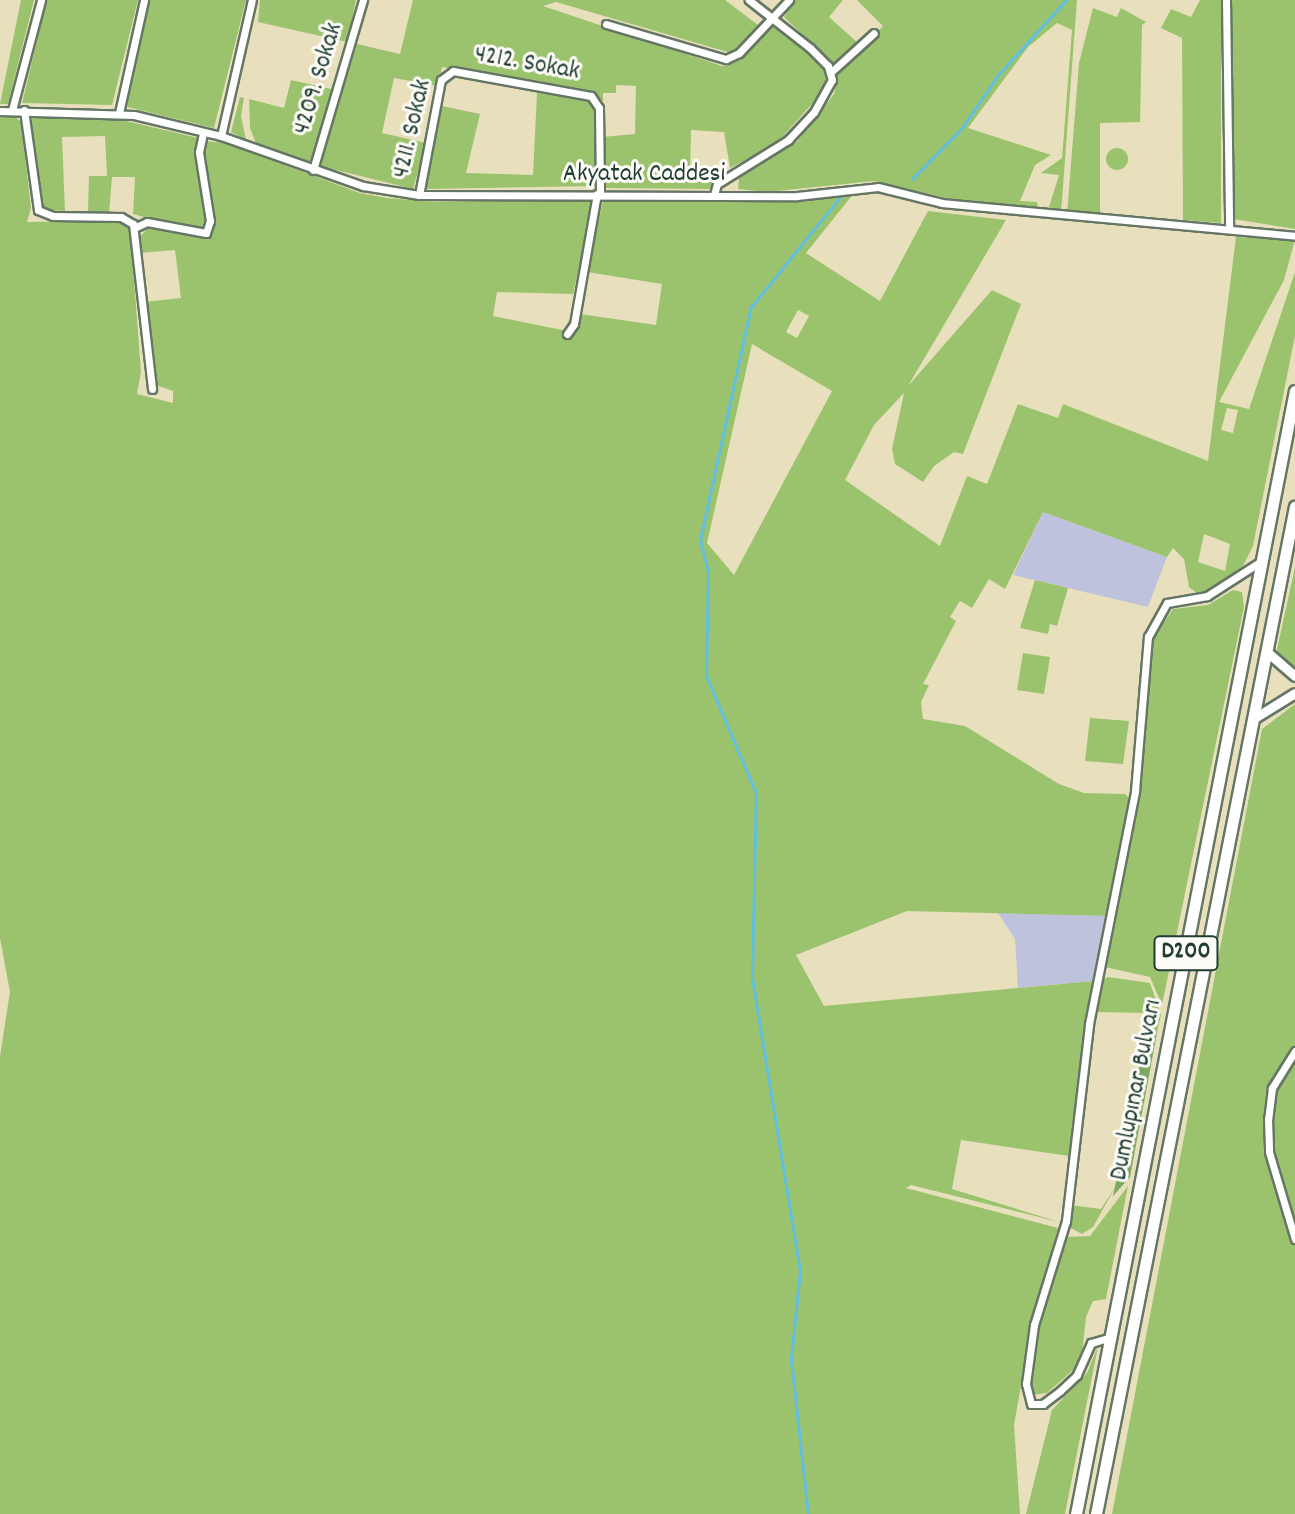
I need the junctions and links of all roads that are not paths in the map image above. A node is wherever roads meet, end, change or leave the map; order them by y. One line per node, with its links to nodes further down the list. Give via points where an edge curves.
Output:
1 (41, 0): 13 (street)
2 (144, 0): 16 (street)
3 (252, 0): 18 (street)
4 (363, 0): 19 (street, 4209. Sokak)
5 (749, 0): 8 (street)
6 (789, 0): 8 (street)
7 (1226, 0): 24 (street)
8 (773, 19): 9 (street, via 726,59); 12 (street)
9 (606, 24)
10 (874, 33): 12 (street)
11 (447, 72): 20 (street, 4212. Sokak, via 591,96 597,102); 21 (street, 4211. Sokak, via 441,80)
12 (830, 73): 22 (street, via 828,91 788,140 717,184)
13 (12, 110): 14 (street, Akyatak Caddesi); 15 (street, Akyatak Caddesi)
14 (24, 110): 16 (street, Akyatak Caddesi); 23 (street, via 38,210 53,216 127,218)
15 (0, 111)
16 (119, 113): 17 (street, Akyatak Caddesi)
17 (203, 133): 18 (street, Akyatak Caddesi); 23 (street, via 199,152 210,221 206,233 147,222)
18 (221, 136): 19 (street, Akyatak Caddesi)
19 (313, 170): 21 (street, Akyatak Caddesi, via 363,186)
20 (598, 194): 21 (street, Akyatak Caddesi); 22 (street, Akyatak Caddesi); 26 (street, via 574,324)
21 (419, 195)
22 (714, 195): 24 (street, Akyatak Caddesi, via 797,196 878,187 942,203)
23 (134, 228): 27 (street)
24 (1229, 229): 25 (street, Akyatak Caddesi)
25 (1295, 236)
26 (567, 334)
27 (152, 389)
28 (1295, 391): 30 (highway, Dumlupınar Bulvarı / D200)
29 (1295, 506): 31 (highway, Dumlupınar Bulvarı / D200)
30 (1263, 560): 37 (highway, Dumlupınar Bulvarı / D200); 37 (street, via 1207,596 1167,603 1148,637 1135,791 1089,1024 1066,1221 1034,1325 1026,1384 1031,1404 1043,1404 1060,1391 1077,1375 1091,1343)
31 (1266, 651): 32 (main road); 34 (highway, Dumlupınar Bulvarı / D200)
32 (1295, 676)
33 (1295, 693): 34 (main road)
34 (1253, 719): 39 (highway, Dumlupınar Bulvarı / D200)
35 (1295, 1051): 36 (street, via 1272,1088 1268,1119 1269,1152)
36 (1295, 1239)
37 (1111, 1337): 38 (highway, Dumlupınar Bulvarı / D200)
38 (1076, 1514)
39 (1096, 1514)

